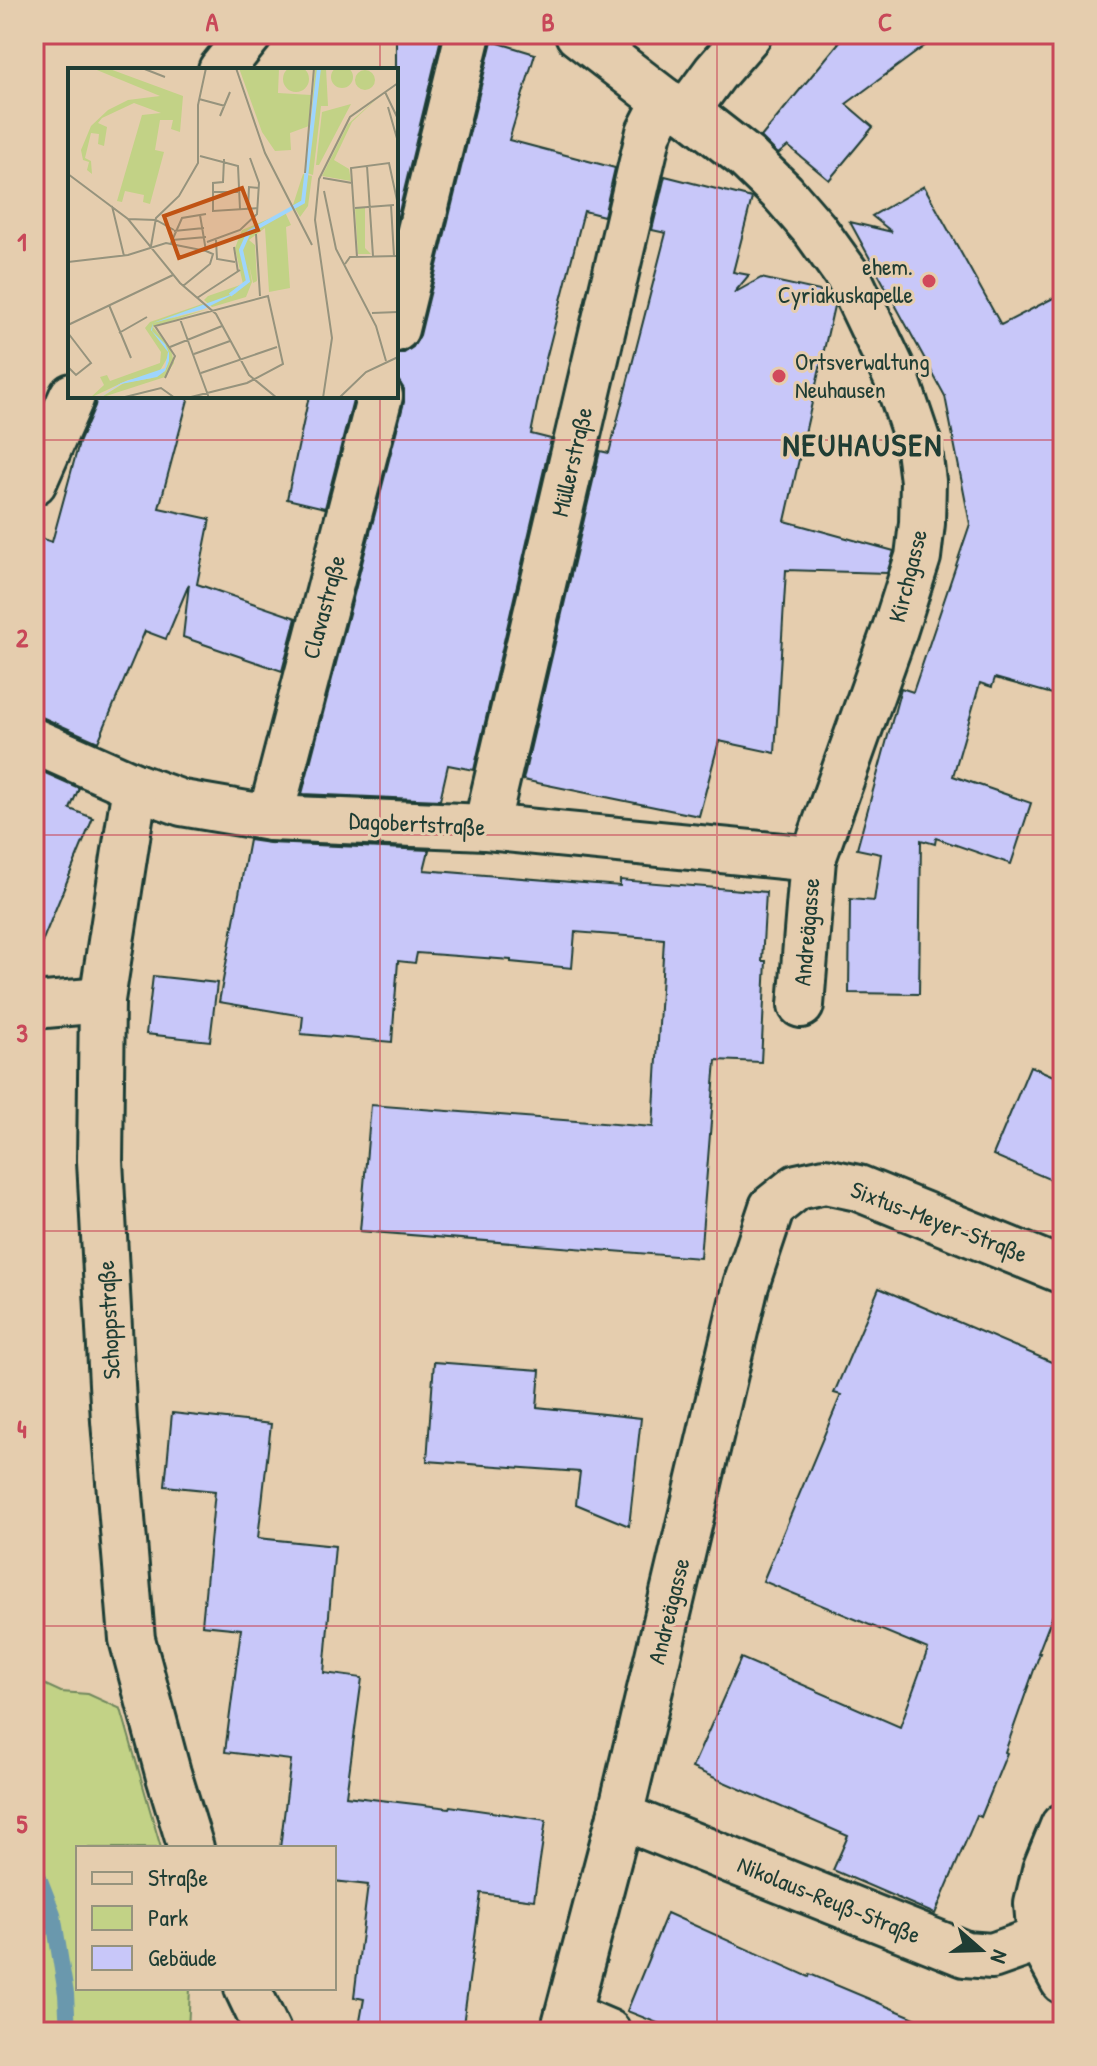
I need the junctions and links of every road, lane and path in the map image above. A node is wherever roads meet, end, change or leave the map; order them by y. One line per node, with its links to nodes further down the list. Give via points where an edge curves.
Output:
1 (250, 34): 5 (street)
2 (468, 34): 7 (street)
3 (578, 34): 6 (street, Kirchgasse)
4 (749, 34): 6 (street, Müllerstraße)
5 (223, 68)
6 (676, 106): 14 (street, Müllerstraße, via 649,132); 15 (street, Kirchgasse, via 759,169 823,241 848,276 896,377 918,442 923,481 918,557)
7 (398, 321)
8 (71, 398): 10 (street)
9 (379, 398): 13 (street, Clavastraße)
10 (34, 482)
11 (34, 741): 12 (street, Dagobertstraße)
12 (135, 786): 13 (street, Dagobertstraße, via 182,803); 16 (street, Schoppstraße)
13 (270, 818): 14 (street, Dagobertstraße)
14 (486, 827): 15 (street, Dagobertstraße)
15 (813, 859): 17 (street, Andreägasse)
16 (102, 1000): 18 (street); 23 (street, Schoppstraße, via 100,1161 132,1639)
17 (801, 1005)
18 (34, 1006)
19 (772, 1207): 20 (street, Sixtus-Meyer-Straße, via 797,1187 825,1181 858,1188); 21 (street, Andreägasse, via 746,1285)
20 (1063, 1271)
21 (620, 1816): 24 (street, Nikolaus-Reuß-Straße, via 965,1954 992,1956); 27 (street, Andreägasse)
22 (1063, 1826): 24 (street, via 1037,1904)
23 (190, 1846)
24 (1040, 1939): 25 (street)
25 (1063, 1981)
26 (248, 1990): 28 (street)
27 (566, 2024): 29 (street, Andreägasse)
28 (268, 2032)
29 (608, 2032)

